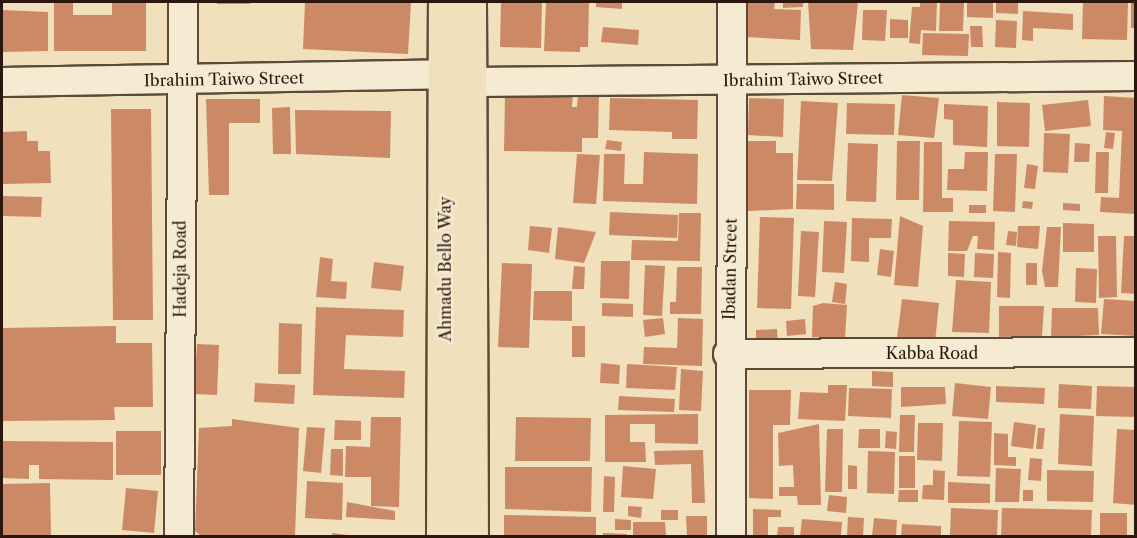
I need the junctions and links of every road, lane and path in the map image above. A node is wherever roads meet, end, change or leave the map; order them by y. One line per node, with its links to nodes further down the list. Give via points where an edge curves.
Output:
1 (183, 2): 7 (street, Hadeja Road)
2 (445, 2): 6 (main road, Ahmadu Bello Way)
3 (470, 2): 6 (main road, Ahmadu Bello Way)
4 (732, 2): 8 (street, Ibadan Street)
5 (1136, 76): 8 (street, Ibrahim Taiwo Street)
6 (458, 78): 7 (street, Ibrahim Taiwo Street); 8 (street, Ibrahim Taiwo Street); 13 (main road, Ahmadu Bello Way); 14 (main road, Ahmadu Bello Way)
7 (181, 80): 9 (street, Ibrahim Taiwo Street); 12 (street, Hadeja Road)
8 (732, 80): 11 (street, Ibadan Street)
9 (2, 82)
10 (1136, 352): 11 (street, Kabba Road)
11 (729, 354): 15 (street, Ibadan Street)
12 (179, 537)
13 (443, 537)
14 (471, 537)
15 (731, 537)

